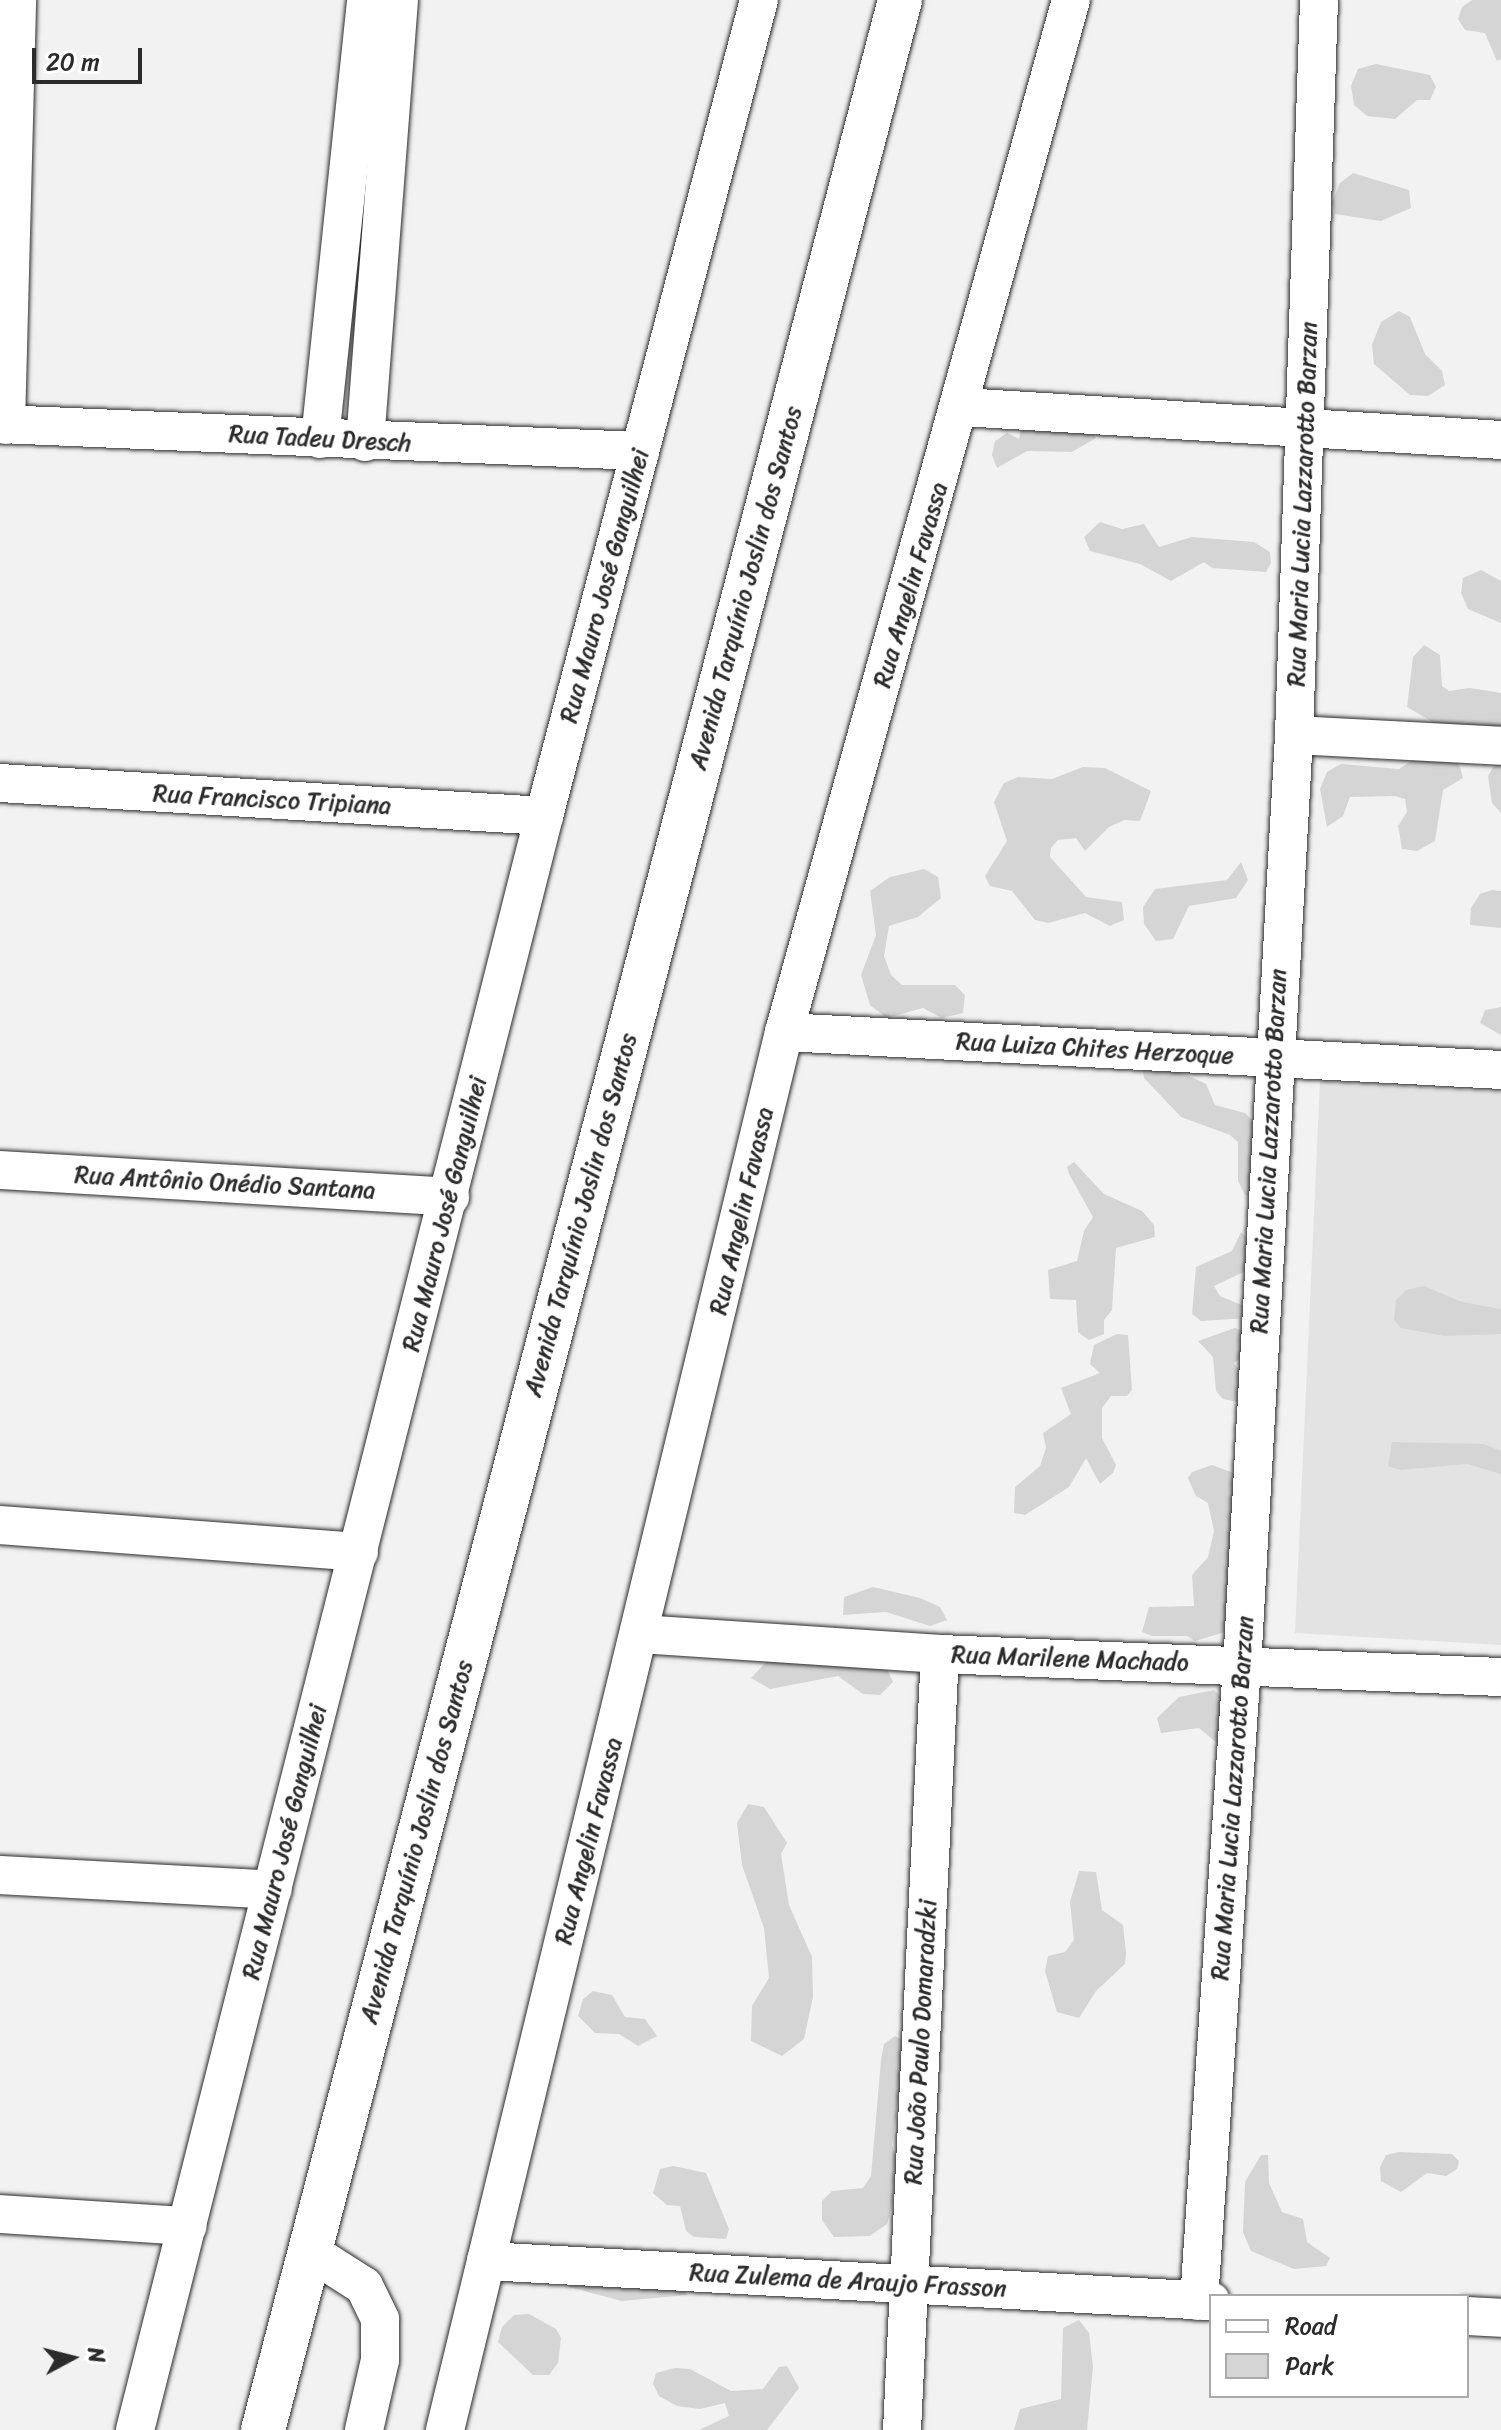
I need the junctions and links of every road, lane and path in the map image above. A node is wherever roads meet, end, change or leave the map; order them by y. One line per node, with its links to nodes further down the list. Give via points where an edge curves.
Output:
1 (17, 0): 9 (street)
2 (366, 0): 11 (street)
3 (399, 0): 13 (street)
4 (759, 0): 14 (street, Rua Mauro José Ganguilhei)
5 (900, 0): 34 (street, Avenida Tarquínio Joslin dos Santos)
6 (1071, 0): 8 (street, Rua Angelin Favassa)
7 (1319, 0): 10 (street, Rua Maria Lucia Lazzarotto Barzan)
8 (962, 407): 10 (street); 19 (street, Rua Angelin Favassa)
9 (3, 424): 11 (street, Rua Tadeu Dresch)
10 (1307, 428): 12 (street); 15 (street, Rua Maria Lucia Lazzarotto Barzan)
11 (320, 439): 13 (street, Rua Tadeu Dresch)
12 (1501, 440)
13 (365, 442): 14 (street, Rua Tadeu Dresch)
14 (640, 451): 18 (street, Rua Mauro José Ganguilhei)
15 (1294, 735): 16 (street); 20 (street, Rua Maria Lucia Lazzarotto Barzan)
16 (1501, 746)
17 (0, 783): 18 (street, Rua Francisco Tripiana)
18 (544, 816): 23 (street, Rua Mauro José Ganguilhei)
19 (784, 1032): 20 (street, Rua Luiza Chites Herzoque); 26 (street, Rua Angelin Favassa)
20 (1274, 1058): 21 (street, Rua Luiza Chites Herzoque); 28 (street, Rua Maria Lucia Lazzarotto Barzan)
21 (1501, 1070)
22 (0, 1170): 23 (street, Rua Antônio Onédio Santana)
23 (450, 1197): 25 (street, Rua Mauro José Ganguilhei)
24 (0, 1525): 25 (street)
25 (359, 1552): 31 (street, Rua Mauro José Ganguilhei)
26 (640, 1634): 27 (street, Rua Marilene Machado); 35 (street, Rua Angelin Favassa)
27 (940, 1654): 28 (street, Rua Marilene Machado); 36 (street, Rua João Paulo Domaradzki)
28 (1242, 1666): 29 (street, Rua Marilene Machado); 37 (street, Rua Maria Lucia Lazzarotto Barzan)
29 (1501, 1677)
30 (0, 1875): 31 (street)
31 (273, 1890): 33 (street, Rua Mauro José Ganguilhei)
32 (0, 2214): 33 (street)
33 (188, 2226): 40 (street, Rua Mauro José Ganguilhei)
34 (309, 2251): 41 (street, Avenida Tarquínio Joslin dos Santos); 42 (street, via 364,2286 380,2319 380,2360)
35 (486, 2261): 36 (street, Rua Zulema de Araujo Frasson); 43 (street, Rua Angelin Favassa)
36 (908, 2285): 37 (street, Rua Zulema de Araujo Frasson); 44 (street, Rua João Paulo Domaradzki)
37 (1205, 2301)
38 (1469, 2316): 39 (street)
39 (1501, 2318)
40 (135, 2430)
41 (263, 2430)
42 (364, 2430)
43 (445, 2430)
44 (902, 2430)

